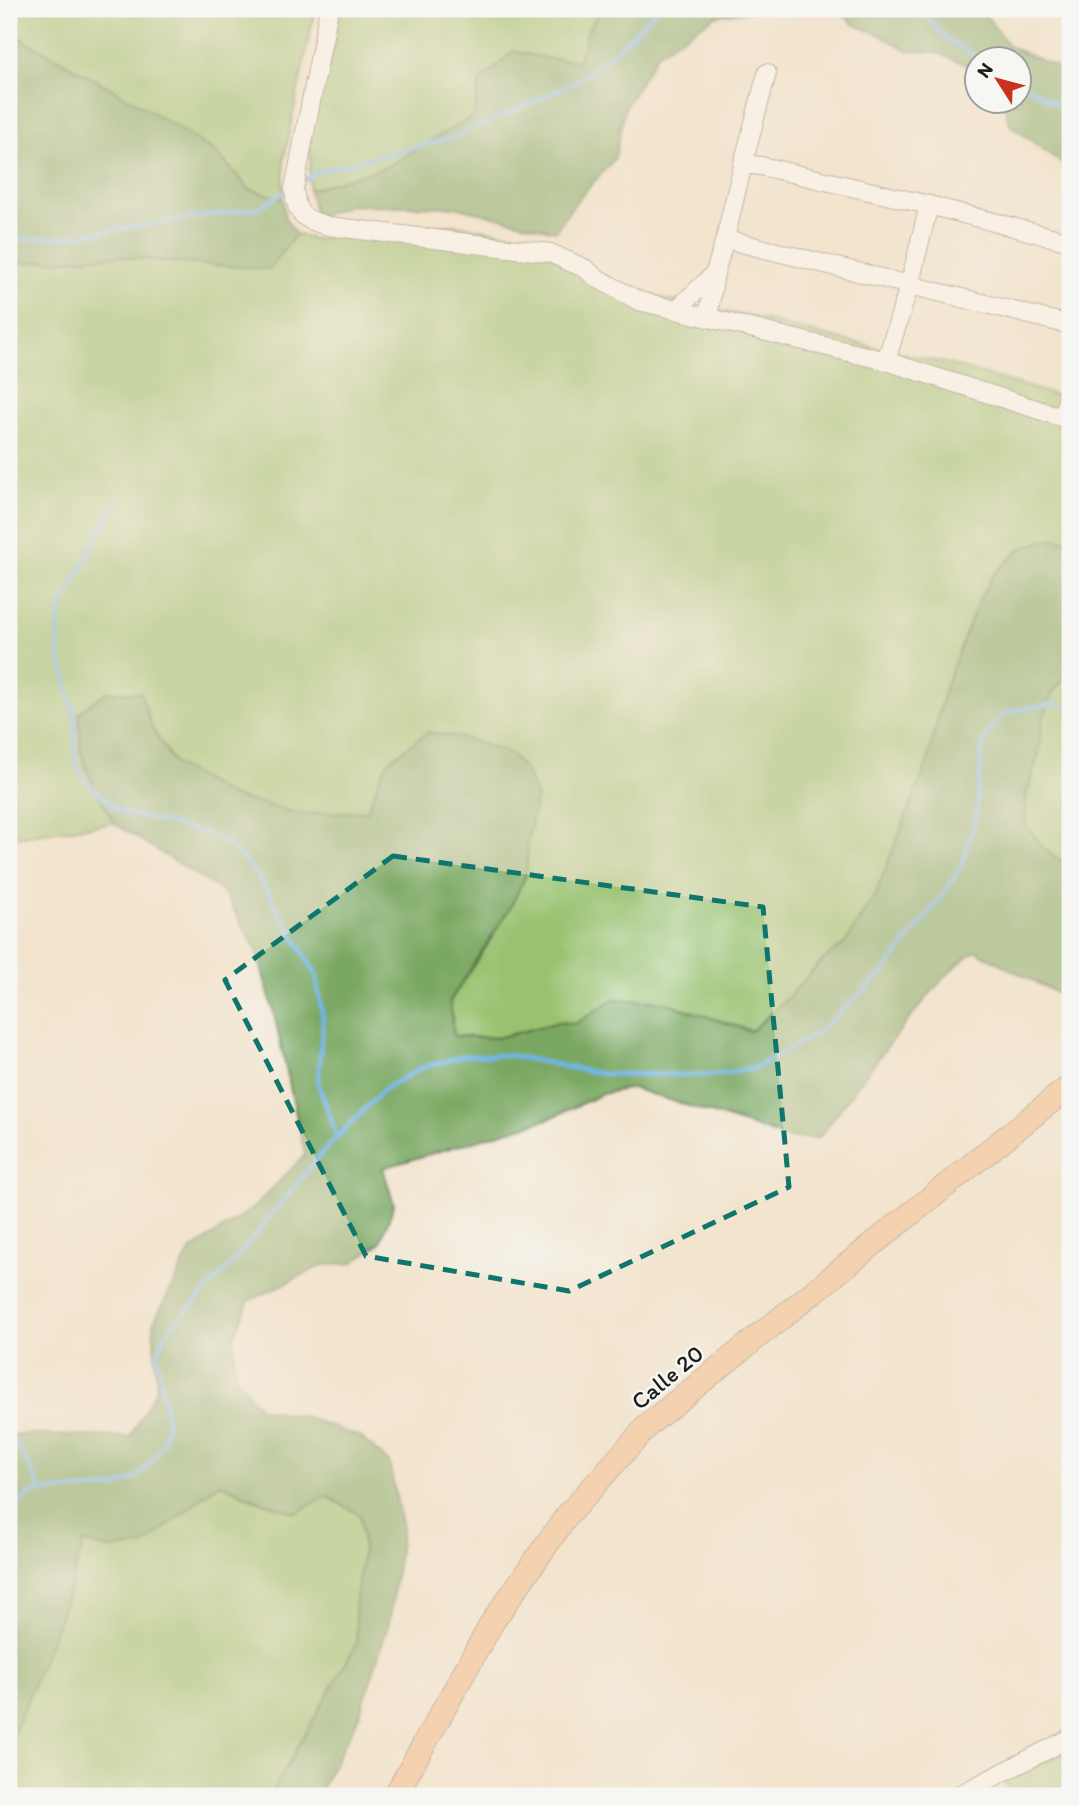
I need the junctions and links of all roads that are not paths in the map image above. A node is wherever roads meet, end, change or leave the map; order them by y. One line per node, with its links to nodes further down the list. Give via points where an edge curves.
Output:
1 (329, 9): 9 (street, via 294,189 295,205 302,216 328,226 550,253 639,301)
2 (767, 73): 3 (street)
3 (743, 164): 4 (street); 5 (street)
4 (929, 205): 6 (street); 8 (street)
5 (725, 239): 7 (street); 8 (street)
6 (1070, 243)
7 (715, 273): 9 (street); 10 (street)
8 (909, 286): 11 (street); 12 (street)
9 (676, 310): 10 (street)
10 (708, 318): 12 (street)
11 (1070, 325)
12 (886, 361): 14 (street)
13 (1070, 392): 14 (street)
14 (1066, 419)
15 (1070, 1086): 17 (main road, Calle 20, via 649,1424 566,1517 493,1621)
16 (1070, 1738): 18 (street)
17 (395, 1796)
18 (957, 1796)

